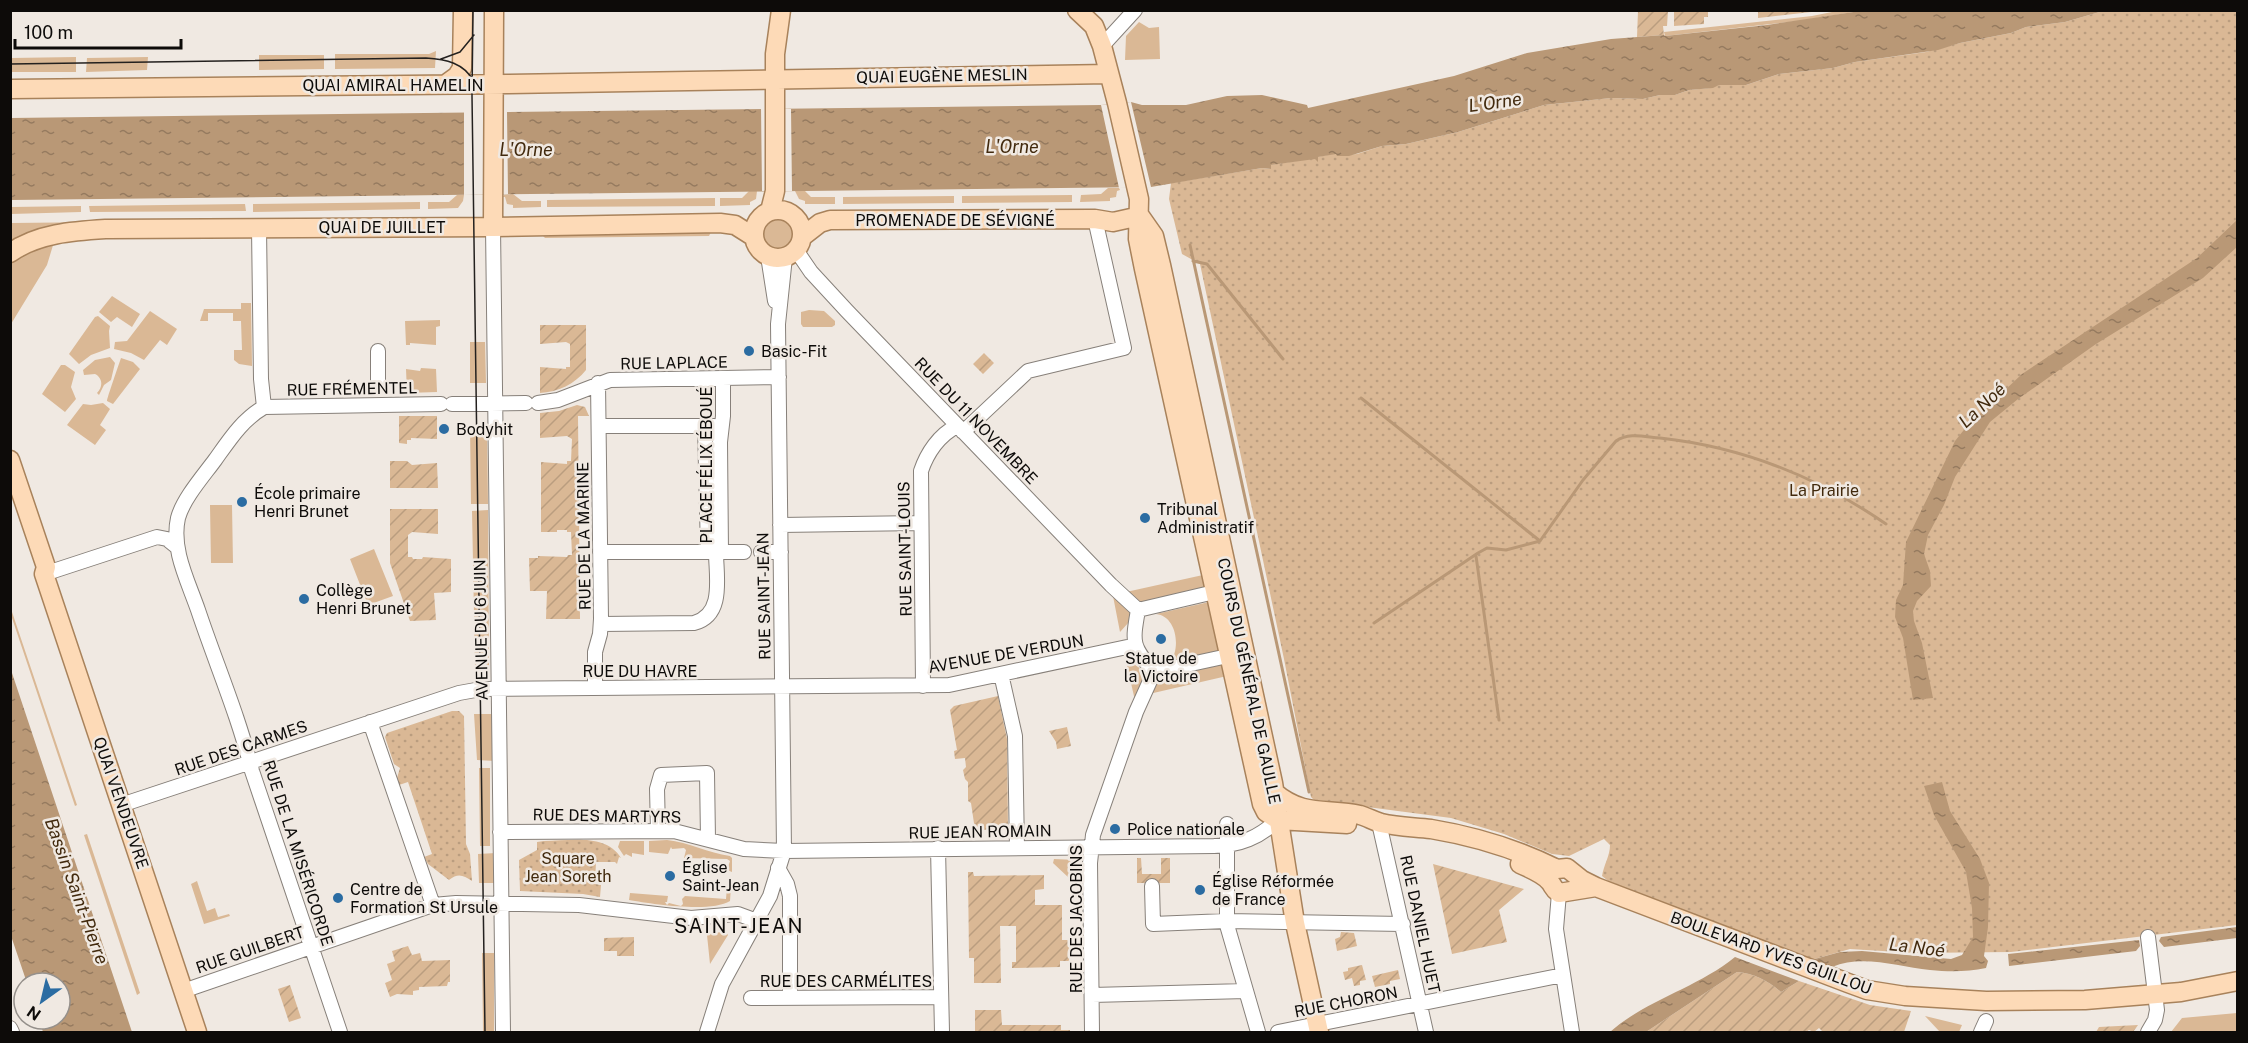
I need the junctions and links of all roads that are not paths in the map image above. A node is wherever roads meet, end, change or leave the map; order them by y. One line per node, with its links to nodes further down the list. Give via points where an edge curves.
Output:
1 (464, 10): 10 (main road, via 462,68)
2 (494, 10): 11 (main road)
3 (781, 10): 9 (main road)
4 (1067, 10): 7 (main road)
5 (1077, 10): 7 (main road, via 1094,26)
6 (1135, 10): 7 (street)
7 (1102, 46): 8 (main road)
8 (1109, 74): 9 (main road, QUAI EUGÈNE MESLIN); 14 (main road)
9 (775, 79): 11 (main road, QUAI AMIRAL HAMELIN); 13 (main road, via 775,191 784,200)
10 (446, 84): 11 (main road, QUAI AMIRAL HAMELIN); 12 (main road, QUAI AMIRAL HAMELIN)
11 (492, 84): 16 (main road)
12 (10, 89)
13 (779, 212): 18 (main road, via 763,215 756,223); 20 (main road, via 800,224)
14 (1140, 213): 15 (main road, PROMENADE DE SÉVIGNÉ); 19 (main road, COURS DU GÉNÉRAL DE GAULLE); 44 (main road, COURS DU GÉNÉRAL DE GAULLE, via 1154,236 1160,260)
15 (1104, 221): 19 (main road); 20 (main road, PROMENADE DE SÉVIGNÉ, via 830,220 820,223); 32 (street, RUE SAINT-LOUIS, via 1124,348 1028,371)
16 (493, 227): 17 (main road, QUAI DE JUILLET); 18 (main road, QUAI DE JUILLET, via 720,223 735,225); 27 (street, AVENUE DU 6 JUIN)
17 (259, 228): 21 (main road, QUAI DE JUILLET, via 71,232 42,238); 28 (street)
18 (754, 237): 20 (main road, via 760,250)
19 (1138, 239): 44 (main road, COURS DU GÉNÉRAL DE GAULLE)
20 (788, 250): 23 (street, RUE SAINT-JEAN, via 778,324); 32 (street, RUE DU 11 NOVEMBRE)
21 (10, 253)
22 (378, 351): 26 (street)
23 (779, 377): 24 (street, RUE LAPLACE); 36 (street, RUE SAINT-JEAN)
24 (723, 379): 25 (street, RUE LAPLACE); 31 (street, PLACE FÉLIX ÉBOUÉ)
25 (598, 383): 27 (street, RUE LAPLACE, via 558,400); 29 (street, RUE DE LA MARINE)
26 (380, 394): 27 (street, RUE FRÉMENTEL, via 446,404); 28 (street, RUE FRÉMENTEL)
27 (495, 403): 54 (street, AVENUE DU 6 JUIN)
28 (264, 407): 37 (street, via 236,430 185,502 178,521)
29 (599, 426): 30 (street); 38 (street, RUE DE LA MARINE)
30 (705, 426): 31 (street); 39 (street, PLACE FÉLIX ÉBOUÉ)
31 (722, 426): 39 (street, PLACE FÉLIX ÉBOUÉ)
32 (960, 429): 35 (street, RUE SAINT-LOUIS, via 946,432 925,460 920,477); 45 (street, RUE DU 11 NOVEMBRE)
33 (10, 460): 43 (main road, QUAI VENDEUVRE, via 46,567)
34 (10, 491): 43 (main road, QUAI VENDEUVRE, via 37,569)
35 (921, 523): 36 (street); 52 (street, RUE SAINT-LOUIS)
36 (780, 525): 42 (street, RUE SAINT-JEAN)
37 (177, 547): 43 (street, via 157,537); 57 (street, RUE DE LA MISÉRICORDE)
38 (600, 552): 39 (street); 46 (street, RUE DE LA MARINE)
39 (715, 552): 40 (street); 46 (street, via 716,601 705,619 694,623)
40 (744, 552)
41 (761, 552): 42 (street)
42 (781, 552): 51 (street, RUE SAINT-JEAN)
43 (44, 574): 59 (main road, QUAI VENDEUVRE)
44 (1222, 591): 45 (street); 48 (main road, COURS DU GÉNÉRAL DE GAULLE)
45 (1138, 610): 47 (street)
46 (601, 624): 53 (street, RUE DE LA MARINE, via 595,652)
47 (1132, 644): 49 (street); 50 (street, AVENUE DE VERDUN)
48 (1236, 654): 49 (street); 58 (main road, COURS DU GÉNÉRAL DE GAULLE); 60 (main road, COURS DU GÉNÉRAL DE GAULLE, via 1262,804)
49 (1154, 672): 67 (street, RUE DES JACOBINS, via 1136,712)
50 (1001, 674): 52 (street, AVENUE DE VERDUN); 69 (street, via 1015,736)
51 (782, 686): 52 (street, AVENUE DE VERDUN); 53 (street, RUE DU HAVRE); 70 (street, RUE SAINT-JEAN)
52 (923, 686)
53 (596, 687): 54 (street, RUE DU HAVRE)
54 (498, 688): 55 (street, RUE DU HAVRE); 64 (street, AVENUE DU 6 JUIN)
55 (466, 692): 56 (street, RUE DES CARMES)
56 (370, 722): 57 (street, RUE DES CARMES); 75 (street)
57 (250, 762): 59 (street, RUE DES CARMES); 81 (street, RUE DE LA MISÉRICORDE)
58 (1274, 792): 60 (main road, COURS DU GÉNÉRAL DE GAULLE); 61 (main road, via 1301,809 1362,815)
59 (121, 805): 84 (main road, QUAI VENDEUVRE)
60 (1278, 820): 61 (main road); 66 (street, RUE JEAN ROMAIN, via 1257,837); 78 (main road)
61 (1379, 823): 72 (main road, via 1479,840); 79 (street, RUE DANIEL HUET)
62 (1227, 824): 66 (street)
63 (658, 830): 64 (street, RUE DES MARTYRS); 65 (street, RUE DES MARTYRS); 65 (street, via 657,789 661,775 707,773)
64 (500, 832): 74 (street, AVENUE DU 6 JUIN)
65 (708, 839): 70 (street, RUE DES MARTYRS, via 744,849)
66 (1229, 846): 67 (street, RUE JEAN ROMAIN); 77 (street)
67 (1092, 847): 69 (street, RUE JEAN ROMAIN); 87 (street, RUE DES JACOBINS)
68 (938, 848): 69 (street, RUE JEAN ROMAIN); 70 (street, RUE JEAN ROMAIN, via 845,856); 88 (street)
69 (1017, 848)
70 (784, 851): 71 (street, RUE SAINT-JEAN)
71 (778, 868): 76 (street, RUE SAINT-JEAN); 90 (street, via 790,896)
72 (1562, 882): 82 (street, via 1556,929); 86 (main road, BOULEVARD YVES GUILLOU, via 1596,887 1717,937 1867,990 1905,996 2030,1002)
73 (1152, 886): 77 (street, via 1153,924)
74 (501, 904): 75 (street, RUE GUILBERT); 76 (street, RUE GUILBERT, via 579,905 692,918 738,914); 95 (street, AVENUE DU 6 JUIN)
75 (433, 905): 81 (street, RUE GUILBERT)
76 (757, 921): 96 (street, RUE SAINT-JEAN, via 722,984)
77 (1226, 921): 78 (street); 85 (street)
78 (1295, 923): 79 (street); 92 (main road)
79 (1403, 924): 91 (street, RUE DANIEL HUET)
80 (2148, 937): 86 (street)
81 (311, 947): 84 (street, RUE GUILBERT); 94 (street, RUE DE LA MISÉRICORDE)
82 (1563, 975): 91 (street, RUE CHORON); 102 (street)
83 (2238, 981): 86 (main road, BOULEVARD YVES GUILLOU)
84 (183, 990): 93 (main road, QUAI VENDEUVRE)
85 (1246, 991): 87 (street); 99 (street)
86 (2156, 994): 103 (street, via 2157,1015)
87 (1092, 995): 98 (street, RUE DES JACOBINS)
88 (941, 997): 90 (street, RUE DES CARMÉLITES); 97 (street)
89 (751, 998): 90 (street, RUE DES CARMÉLITES)
90 (790, 998)
91 (1420, 1004): 92 (street, RUE CHORON); 101 (street, RUE DANIEL HUET)
92 (1318, 1029): 100 (street, RUE CHORON)
93 (197, 1032)
94 (340, 1032)
95 (502, 1032)
96 (707, 1032)
97 (942, 1032)
98 (1092, 1032)
99 (1258, 1032)
100 (1278, 1032)
101 (1426, 1032)
102 (1572, 1032)
103 (2148, 1032)

